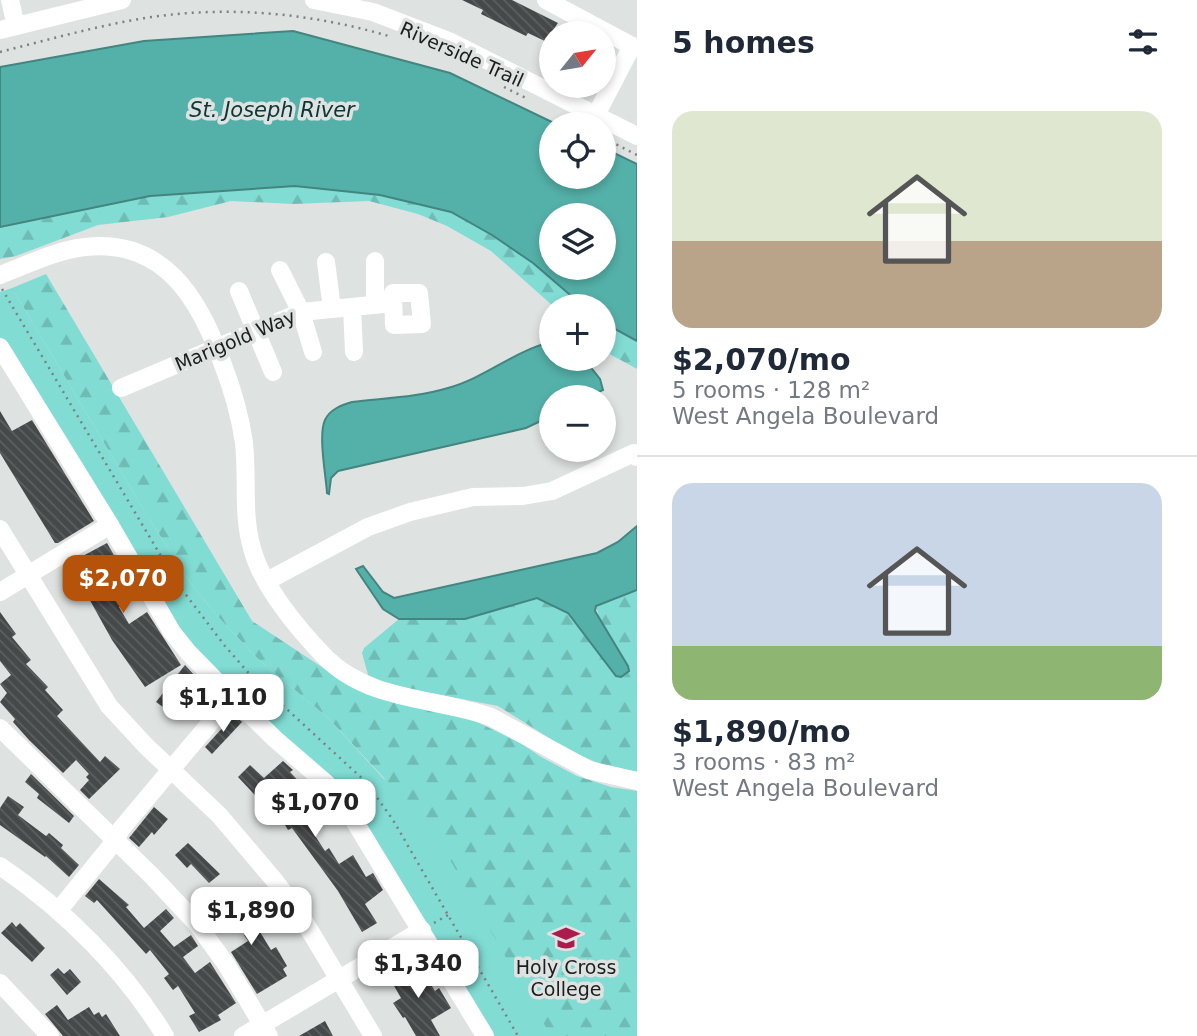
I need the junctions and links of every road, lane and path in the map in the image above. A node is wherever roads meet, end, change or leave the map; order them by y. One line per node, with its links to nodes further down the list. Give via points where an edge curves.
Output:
1 (10, 0): 5 (street)
2 (122, 0): 5 (street)
3 (314, 0): 11 (street, via 373,12 451,42)
4 (545, 0): 7 (street)
5 (8, 28)
6 (398, 38): 8 (path, Riverside Trail, via 303,16 212,12 109,24)
7 (634, 47): 12 (street)
8 (0, 52)
9 (498, 84): 10 (path, Riverside Trail)
10 (531, 101)
11 (590, 112)
12 (598, 112)
13 (616, 125): 14 (street)
14 (637, 136)
15 (616, 144): 16 (path)
16 (637, 155)
17 (374, 261): 23 (street, Marigold Way, via 384,304)
18 (326, 262): 24 (street)
19 (280, 270): 25 (street)
20 (0, 275): 28 (street, via 62,252 121,248 158,263 178,280 194,299)
21 (1, 287): 55 (path, via 177,583 253,678 366,782 393,820)
22 (239, 291): 26 (street)
23 (352, 307): 24 (street, Marigold Way); 30 (street)
24 (332, 309): 25 (street, Marigold Way)
25 (301, 312): 26 (street, Marigold Way); 29 (street)
26 (255, 331): 28 (street, Marigold Way); 31 (street)
27 (0, 347): 34 (street)
28 (217, 347): 32 (street, Marigold Way); 37 (street, via 240,419 247,527)
29 (313, 352)
30 (355, 352)
31 (273, 372)
32 (121, 388)
33 (636, 449): 37 (street, via 552,491 473,497 368,527)
34 (110, 525): 36 (street); 39 (street, via 172,632)
35 (0, 529): 36 (street)
36 (28, 574): 38 (street); 41 (street, via 109,706)
37 (267, 581): 42 (street, via 324,656 360,683 483,714 589,770)
38 (0, 593)
39 (232, 697): 41 (street); 46 (street, via 344,804)
40 (0, 728): 43 (street)
41 (171, 769): 43 (street); 47 (street, via 219,815 275,881)
42 (637, 781)
43 (115, 841): 45 (street); 49 (street, via 197,923)
44 (0, 866): 45 (street)
45 (58, 911): 51 (street, via 118,973)
46 (422, 930): 47 (street); 54 (street)
47 (339, 979): 49 (street); 53 (street)
48 (0, 983): 50 (street)
49 (266, 1030): 52 (street)
50 (50, 1036)
51 (165, 1036)
52 (243, 1036)
53 (373, 1036)
54 (485, 1036)
55 (518, 1036)

